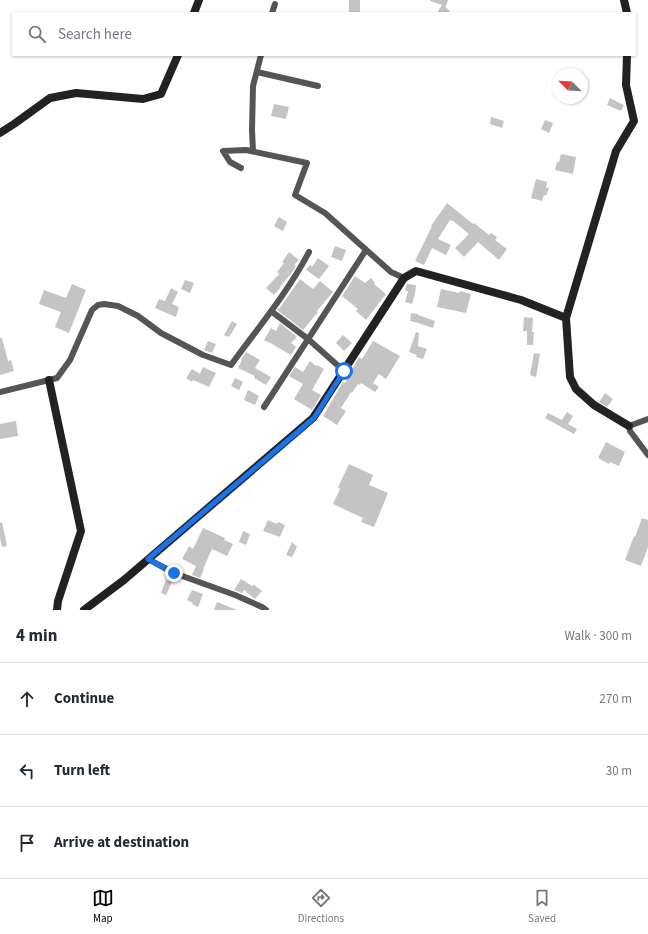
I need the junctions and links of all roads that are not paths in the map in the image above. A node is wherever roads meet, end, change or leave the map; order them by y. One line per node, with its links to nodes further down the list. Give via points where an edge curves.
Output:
1 (199, 0): 4 (street)
2 (624, 0): 6 (street)
3 (275, 4): 5 (street)
4 (194, 12)
5 (272, 12)
6 (627, 12)
7 (178, 56): 12 (street, via 162,94 143,99 76,93 50,98)
8 (261, 56): 10 (street)
9 (627, 56): 19 (street, via 626,85 634,121 616,151)
10 (256, 72): 11 (street); 13 (street, via 253,86)
11 (318, 86)
12 (0, 133)
13 (253, 152): 14 (street, via 223,151 230,162); 15 (street, via 307,163 294,195 326,214)
14 (241, 168)
15 (366, 250): 17 (street, via 391,272); 20 (street)
16 (309, 252): 18 (street)
17 (404, 278): 19 (street, via 416,272 521,300); 21 (street)
18 (271, 311): 20 (street); 22 (street, via 231,365 196,352 118,306 98,305 92,310 70,360 57,378)
19 (566, 318): 26 (street, via 570,377 576,390 594,406)
20 (308, 339): 21 (street); 24 (street)
21 (344, 371): 28 (street, via 314,418)
22 (49, 380): 23 (street); 29 (street, via 81,531)
23 (0, 392)
24 (264, 407)
25 (648, 418): 26 (street)
26 (629, 426): 27 (street)
27 (648, 455)
28 (148, 559): 30 (street); 31 (street, via 174,573 235,595)
29 (57, 610)
30 (84, 610)
31 (266, 610)

